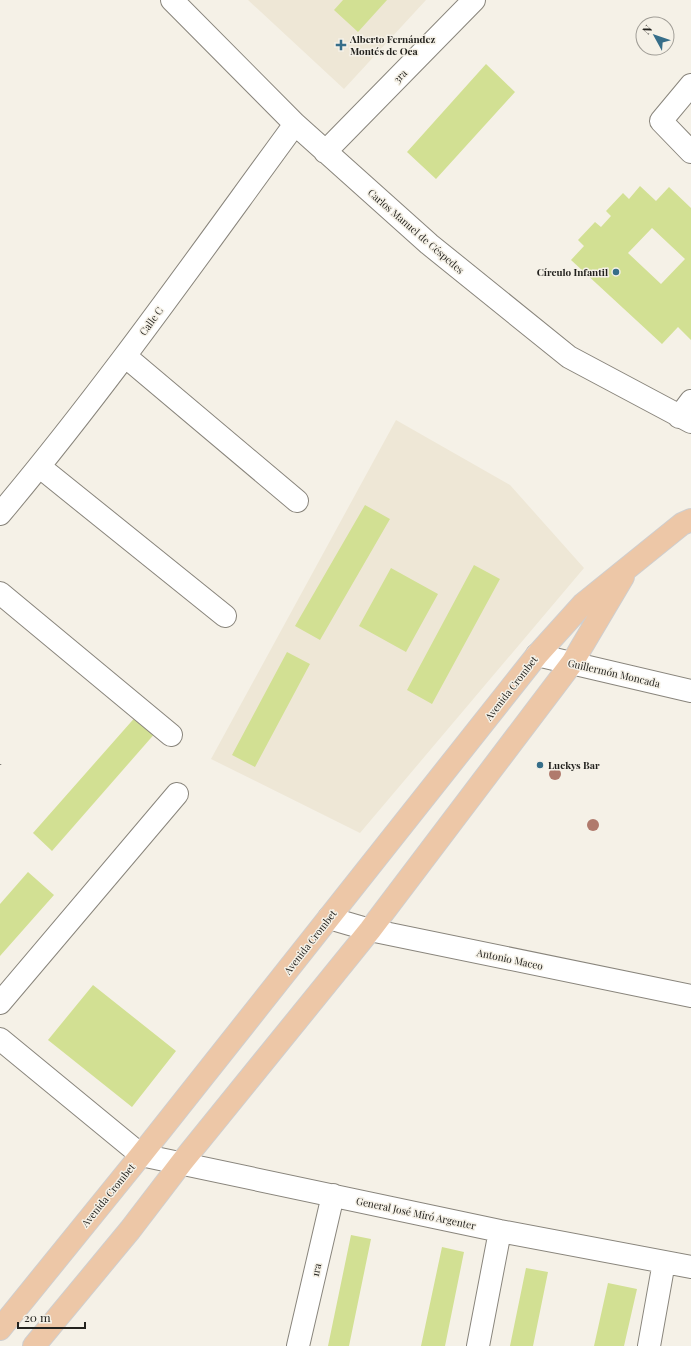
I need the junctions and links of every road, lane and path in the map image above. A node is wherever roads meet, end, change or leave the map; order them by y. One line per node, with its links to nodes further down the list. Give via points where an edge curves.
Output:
1 (172, 0): 4 (street, Carlos Manuel de Céspedes)
2 (474, 0): 5 (street, 3ra)
3 (691, 85): 6 (street, via 661,121)
4 (295, 124): 5 (street, Carlos Manuel de Céspedes); 7 (street, Calle C)
5 (325, 152): 8 (street, Carlos Manuel de Céspedes, via 429,244 569,357)
6 (691, 152)
7 (125, 356): 9 (street, Calle C); 10 (street)
8 (687, 413)
9 (40, 466): 11 (street, Calle C); 15 (street)
10 (297, 501)
11 (0, 514)
12 (691, 520): 13 (main road, Avenida Crombet, via 682,524)
13 (631, 564): 16 (main road, Avenida Crombet, via 583,604); 17 (main road, Avenida Crombet)
14 (0, 593): 19 (street)
15 (225, 616)
16 (537, 655): 17 (street, Guillermón Moncada); 21 (main road, Avenida Crombet)
17 (572, 663): 18 (street, Guillermón Moncada); 22 (main road, Avenida Crombet)
18 (691, 691)
19 (171, 735)
20 (177, 794): 24 (street)
21 (329, 918): 22 (street, Antonio Maceo); 26 (main road, Avenida Crombet)
22 (370, 930): 23 (street, Antonio Maceo); 27 (main road, Avenida Crombet)
23 (691, 996)
24 (0, 1003)
25 (0, 1039): 26 (street)
26 (142, 1155): 27 (street, General José Miró Argenter); 32 (main road, Avenida Crombet)
27 (182, 1162): 28 (street, General José Miró Argenter); 33 (main road, Avenida Crombet, via 130,1230)
28 (333, 1195): 29 (street, General José Miró Argenter); 34 (street, 1ra)
29 (500, 1231): 30 (street, General José Miró Argenter); 35 (street)
30 (664, 1262): 31 (street, General José Miró Argenter); 36 (street)
31 (691, 1267)
32 (0, 1329)
33 (34, 1346)
34 (298, 1346)
35 (478, 1346)
36 (649, 1346)

